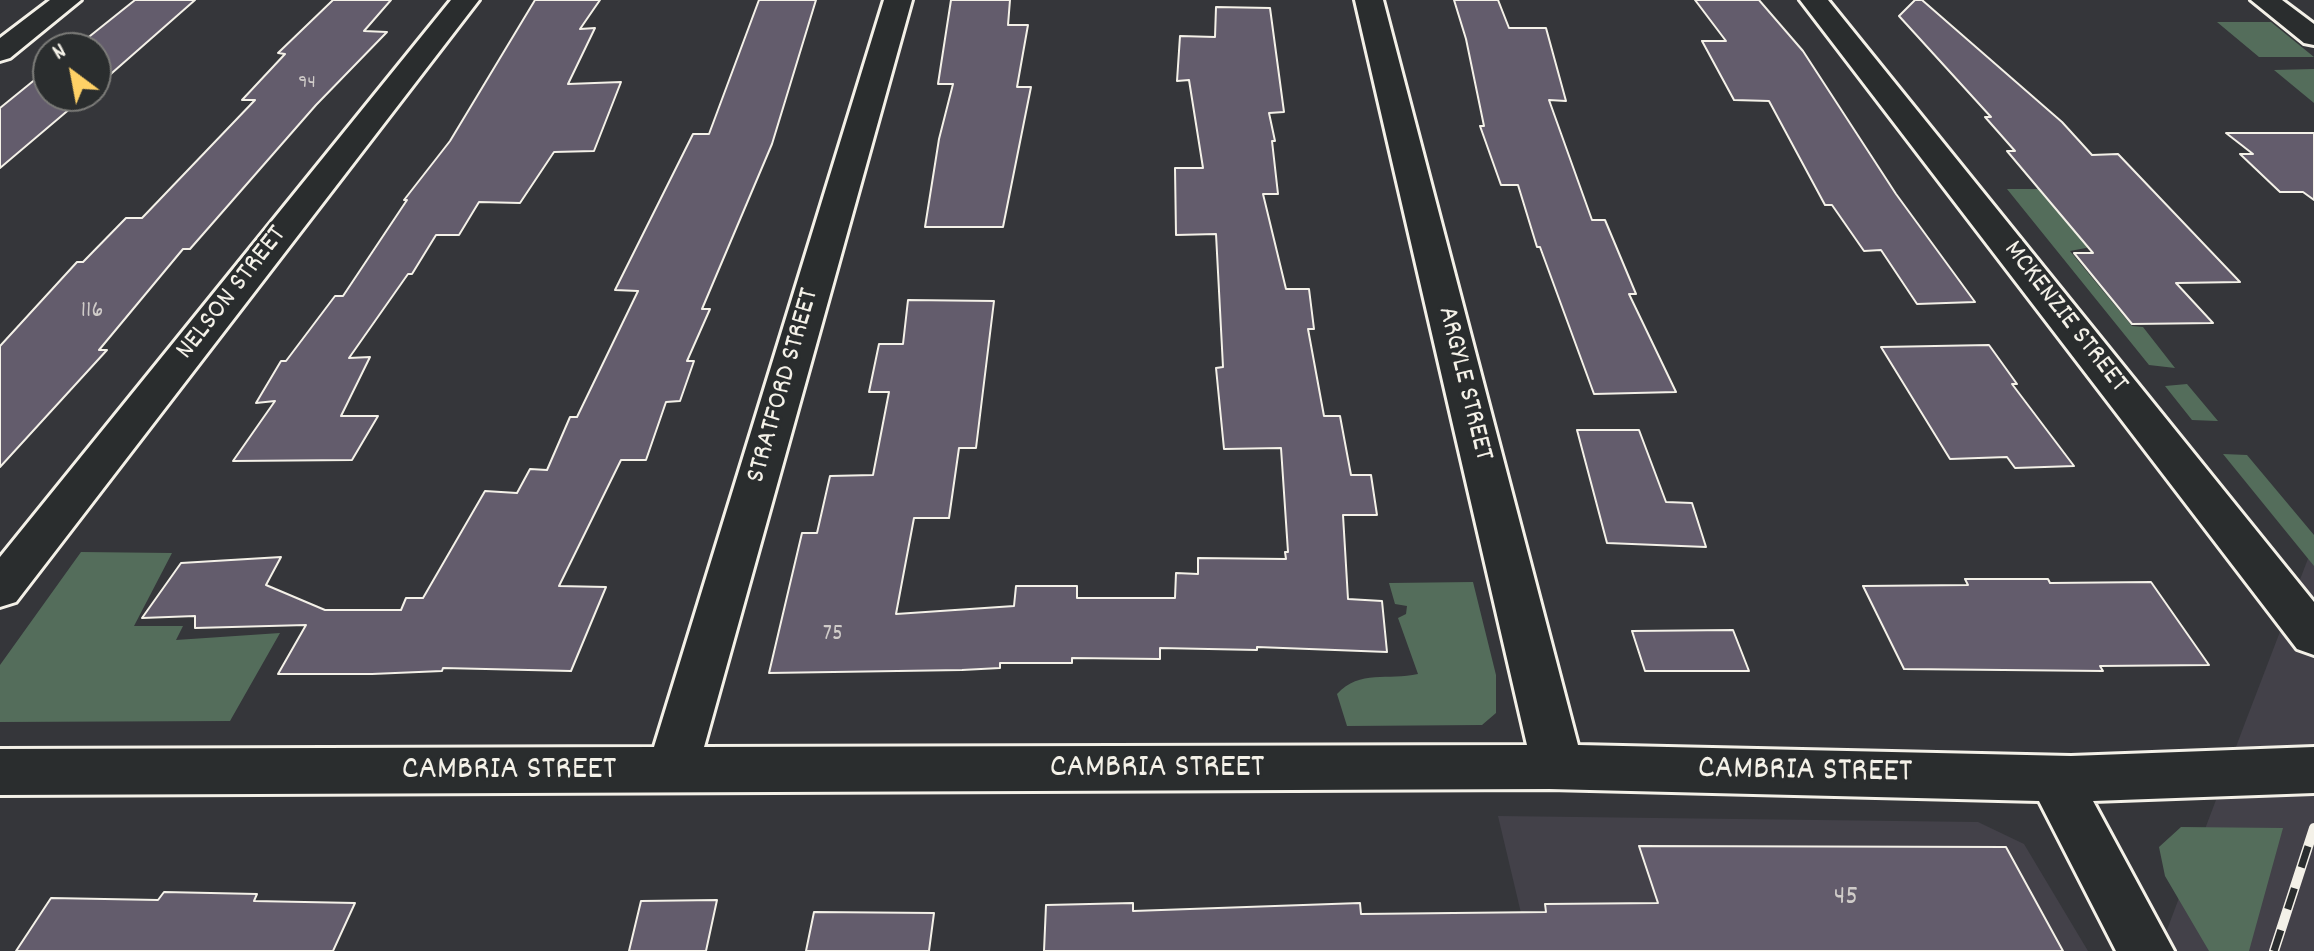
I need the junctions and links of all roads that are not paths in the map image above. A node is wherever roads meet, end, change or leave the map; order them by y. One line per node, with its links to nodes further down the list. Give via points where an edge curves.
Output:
1 (67, 0): 8 (street)
2 (465, 0): 9 (street, NELSON STREET)
3 (898, 0): 13 (street, STRATFORD STREET)
4 (1369, 0): 11 (street, ARGYLE STREET)
5 (1814, 0): 10 (street, MCKENZIE STREET)
6 (2265, 0): 7 (street)
7 (2314, 37)
8 (0, 52)
9 (0, 589)
10 (2314, 636)
11 (1558, 768): 13 (street, CAMBRIA STREET); 15 (street, CAMBRIA STREET)
12 (2314, 770): 15 (street, CAMBRIA STREET)
13 (672, 771): 14 (street, CAMBRIA STREET)
14 (0, 772)
15 (2054, 779): 16 (street)
16 (2146, 951)

